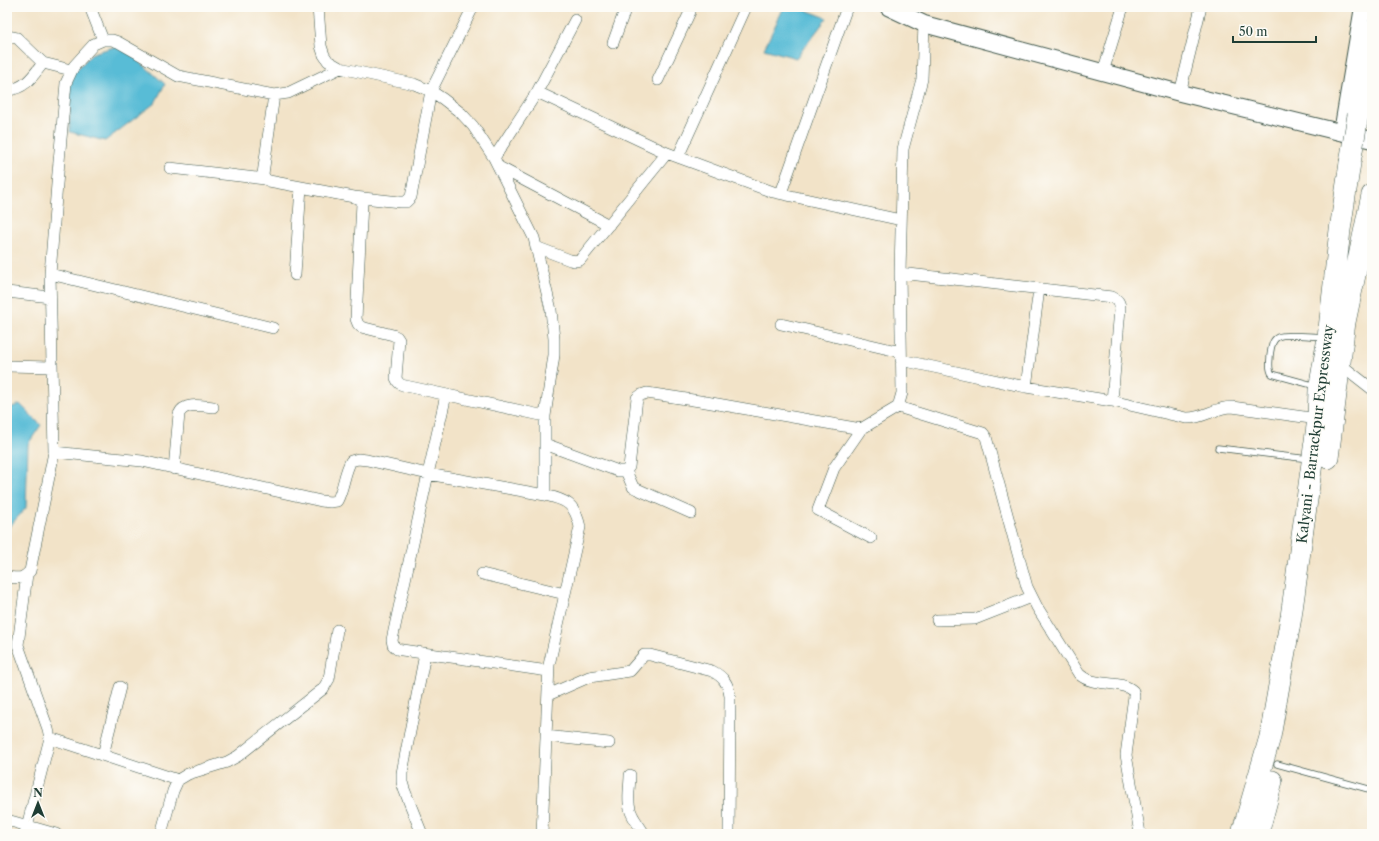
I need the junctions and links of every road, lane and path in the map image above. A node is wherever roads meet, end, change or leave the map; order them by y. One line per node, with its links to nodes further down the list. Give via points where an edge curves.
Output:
1 (90, 7): 16 (street)
2 (318, 7): 19 (street, via 324,55 328,61)
3 (473, 7): 24 (street)
4 (626, 7): 17 (street)
5 (690, 7): 22 (street, via 690,12)
6 (746, 7): 31 (street)
7 (847, 7): 36 (street)
8 (888, 7): 13 (main road)
9 (1123, 7): 21 (street)
10 (1201, 7): 26 (street)
11 (1363, 7): 28 (main road)
12 (575, 20): 25 (street)
13 (924, 24): 21 (main road); 39 (street, via 922,79 903,149)
14 (1372, 31): 50 (highway, Kalyani - Barrackpur Expressway, bridge, via 1340,230)
15 (7, 36): 18 (street, via 17,38)
16 (103, 40): 20 (street, via 89,48); 27 (street, via 118,42 178,76)
17 (613, 43)
18 (43, 62): 20 (street); 23 (street, via 29,81)
19 (340, 68): 24 (street, via 414,84); 27 (street, via 288,93)
20 (71, 70): 42 (street, via 66,82)
21 (1103, 72): 26 (main road)
22 (658, 80)
23 (7, 90)
24 (431, 91): 32 (street, via 461,113); 38 (street, via 411,198 406,202 400,202)
25 (537, 92): 30 (street); 32 (street)
26 (1180, 93): 28 (main road)
27 (274, 95): 34 (street, via 263,174)
28 (1342, 132): 29 (main road)
29 (1372, 140)
30 (667, 153): 31 (street); 40 (street)
31 (678, 157): 36 (street)
32 (496, 163): 40 (street); 41 (street, via 534,238)
33 (170, 168): 34 (street)
34 (265, 179): 35 (street)
35 (301, 187): 38 (street); 44 (street)
36 (781, 193): 39 (street)
37 (1372, 195): 52 (highway, Kalyani - Barrackpur Expressway, via 1345,322)
38 (354, 196): 58 (street, via 360,199 363,208 356,319 358,324 366,329 397,337 398,382)
39 (901, 220): 43 (street)
40 (609, 225): 41 (street, via 580,260 570,260)
41 (536, 247): 62 (street, via 551,310 554,339)
42 (50, 274): 47 (street); 49 (street)
43 (900, 274): 45 (street); 51 (street)
44 (295, 275)
45 (1039, 289): 55 (street); 59 (street, via 1112,297 1120,303)
46 (7, 292): 47 (street)
47 (50, 297): 54 (street)
48 (781, 324): 51 (street)
49 (273, 328)
50 (1328, 338): 56 (highway, Kalyani - Barrackpur Expressway); 56 (lane, via 1285,335 1274,340 1272,346 1269,367 1272,374)
51 (901, 356): 55 (street); 61 (street, via 902,393)
52 (1340, 364): 57 (street); 89 (highway, Kalyani - Barrackpur Expressway, via 1316,538)
53 (7, 366): 54 (street)
54 (52, 367): 67 (street)
55 (1026, 387): 59 (street)
56 (1320, 387): 63 (highway, Kalyani - Barrackpur Expressway)
57 (1372, 389)
58 (446, 395): 62 (street); 71 (street)
59 (1112, 401): 63 (street, via 1186,418 1198,418 1219,408 1232,406)
60 (213, 407): 69 (street, via 190,406 181,410)
61 (898, 407): 64 (street); 79 (street, via 983,433 986,437)
62 (545, 416): 65 (street)
63 (1318, 419): 68 (highway, Kalyani - Barrackpur Expressway)
64 (861, 429): 70 (street, via 647,393 637,398 629,467); 74 (street, via 834,468 818,510)
65 (545, 444): 70 (street, via 618,471); 72 (street)
66 (1218, 448): 68 (lane)
67 (54, 452): 69 (street, via 130,459); 75 (street, via 32,562)
68 (1313, 459): 89 (highway, Kalyani - Barrackpur Expressway)
69 (174, 469): 71 (street, via 330,502 337,501 351,461 367,460)
70 (626, 471): 73 (street, via 633,487)
71 (428, 474): 72 (street); 82 (street, via 392,640 397,649)
72 (546, 495): 78 (street, via 562,499 570,505 580,527)
73 (691, 513)
74 (871, 538)
75 (27, 574): 77 (street, via 17,578); 87 (street, via 18,645)
76 (482, 574): 78 (street)
77 (7, 577)
78 (565, 594): 83 (street)
79 (1031, 597): 80 (street, via 975,619); 102 (street, via 1083,678 1126,687 1133,691 1126,755)
80 (937, 620)
81 (337, 630): 92 (street, via 329,679 323,689 238,756)
82 (425, 654): 83 (street); 98 (street, via 402,773 404,789)
83 (548, 671): 85 (street)
84 (120, 687): 90 (street)
85 (548, 695): 86 (street); 101 (street, via 589,677 630,671 644,655 719,674 728,686 730,696)
86 (546, 736): 88 (street); 99 (street)
87 (50, 738): 90 (street); 95 (street)
88 (609, 743)
89 (1275, 752): 93 (lane); 103 (highway, Kalyani - Barrackpur Expressway); 104 (highway, Kalyani - Barrackpur Expressway)
90 (103, 755): 92 (street)
91 (630, 775): 100 (street, via 630,808)
92 (178, 780): 97 (street)
93 (1372, 790)
94 (7, 820): 95 (street)
95 (25, 830): 96 (street)
96 (56, 834)
97 (161, 834)
98 (422, 834)
99 (542, 834)
100 (644, 834)
101 (729, 834)
102 (1143, 834)
103 (1242, 834)
104 (1258, 834)

